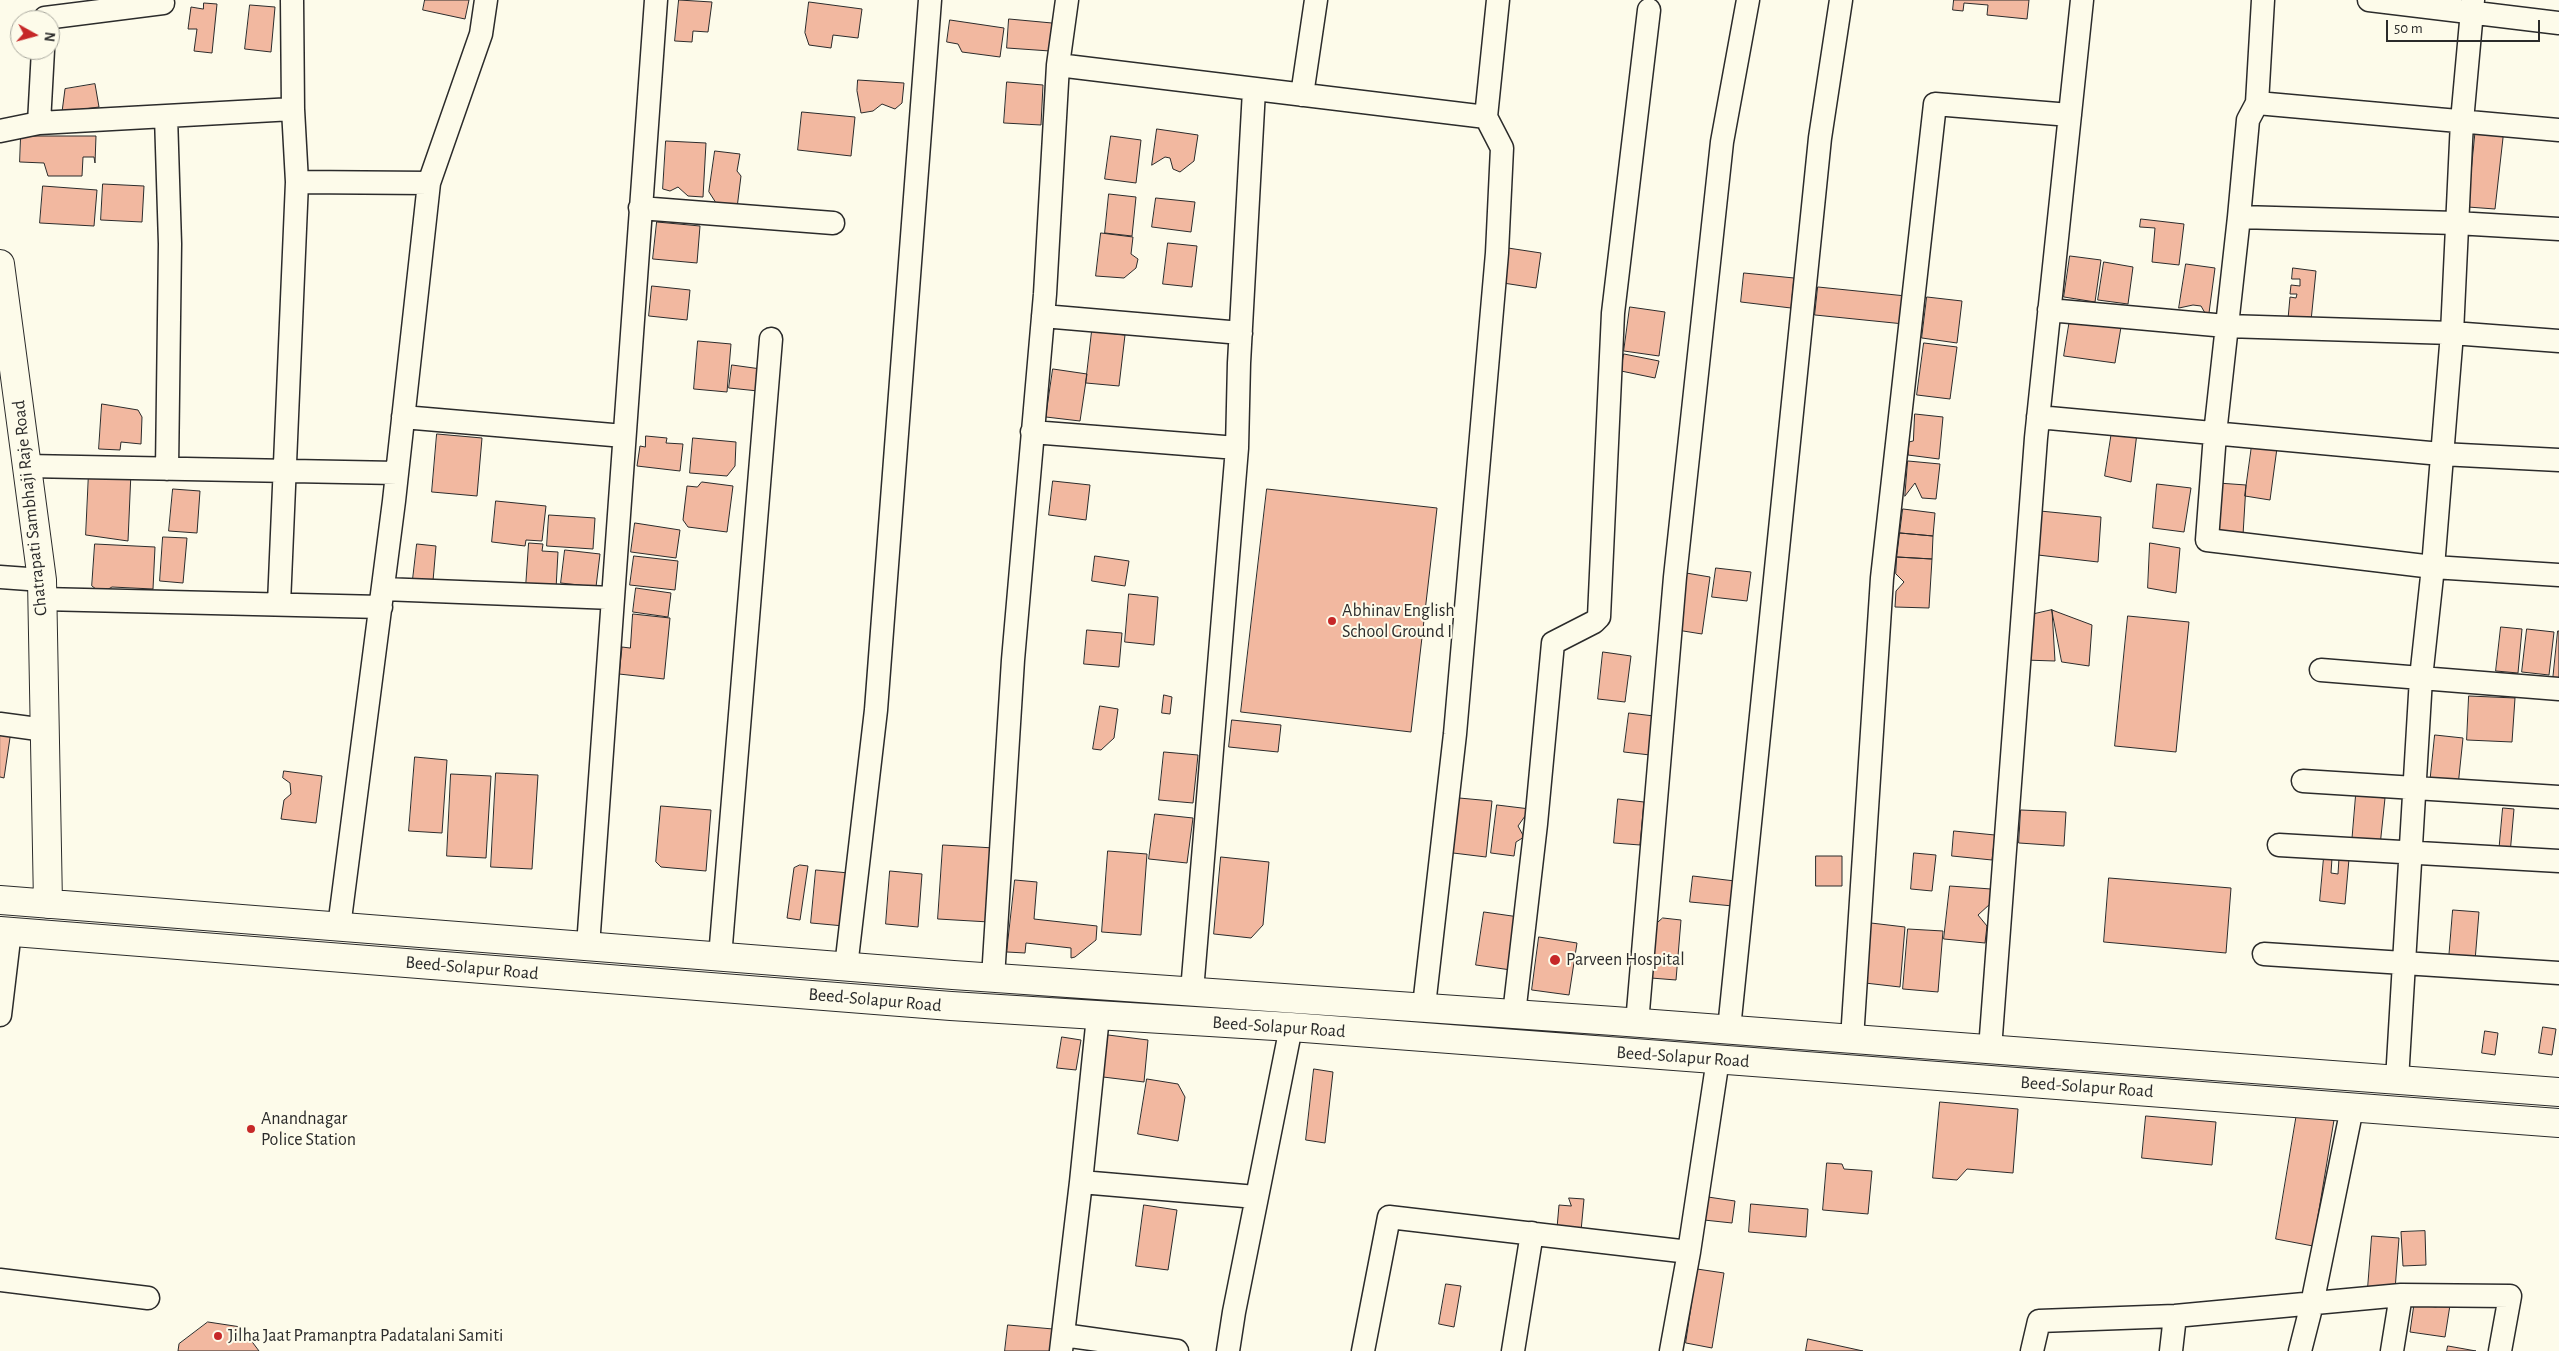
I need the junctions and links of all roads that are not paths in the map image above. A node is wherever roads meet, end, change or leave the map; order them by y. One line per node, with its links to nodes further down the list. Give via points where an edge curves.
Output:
1 (292, 0): 23 (street)
2 (486, 0): 32 (street, via 481,34)
3 (656, 0): 33 (street)
4 (930, 0): 85 (street, via 876,710)
5 (1067, 0): 19 (street)
6 (1316, 0): 21 (street)
7 (1498, 0): 26 (street)
8 (1748, 0): 93 (street, via 1722,142 1676,577)
9 (1841, 0): 95 (street, via 1820,138)
10 (2082, 0): 24 (street)
11 (2263, 0): 22 (street)
12 (2369, 0): 14 (street)
13 (163, 3): 16 (street)
14 (2472, 5): 17 (street); 27 (street)
15 (1649, 10): 90 (street, via 1612,312 1599,617 1553,643)
16 (60, 12)
17 (2559, 23)
18 (42, 60): 28 (street)
19 (1058, 65): 20 (street); 41 (street)
20 (1254, 90): 21 (street); 44 (street)
21 (1302, 94): 26 (street)
22 (2257, 102): 27 (street); 34 (street, via 2248,120)
23 (293, 109): 25 (street); 31 (street)
24 (2070, 115): 40 (street); 96 (street, via 1935,104 1882,578)
25 (166, 116): 28 (street); 56 (street, via 170,244)
26 (1486, 117): 89 (street, via 1502,148 1497,253 1455,734)
27 (2462, 120): 29 (street); 36 (street)
28 (39, 123): 30 (street)
29 (2559, 130)
30 (0, 131)
31 (297, 182): 32 (street); 57 (street)
32 (429, 183): 47 (street)
33 (640, 208): 35 (street); 51 (street)
34 (2240, 218): 36 (street); 42 (street)
35 (833, 223)
36 (2456, 223): 37 (street); 43 (street)
37 (2559, 229)
38 (0, 264): 39 (main road, Chatrapati Sambhaji Raje Road)
39 (2, 295): 55 (main road, Chatrapati Sambhaji Raje Road)
40 (2050, 310): 42 (street); 48 (street)
41 (1043, 316): 44 (street); 49 (street)
42 (2226, 326): 43 (street); 50 (street)
43 (2452, 332): 46 (street); 53 (street)
44 (1241, 333): 52 (street)
45 (770, 339): 83 (street)
46 (2559, 341)
47 (403, 417): 51 (street); 58 (street)
48 (2038, 417): 50 (street); 97 (street)
49 (1032, 432): 52 (street); 87 (street, via 1013,660)
50 (2215, 434): 53 (street); 59 (street, via 2207,540)
51 (624, 436): 64 (street)
52 (1237, 448): 88 (street)
53 (2441, 454): 54 (street); 59 (street)
54 (2559, 460)
55 (27, 466): 56 (street); 62 (main road, Chatrapati Sambhaji Raje Road)
56 (167, 469): 57 (street)
57 (286, 471): 58 (street); 65 (street)
58 (397, 473): 63 (street)
59 (2433, 567): 60 (street); 67 (street)
60 (2559, 575)
61 (0, 577): 62 (street)
62 (42, 589): 65 (street); 70 (main road, Chatrapati Sambhaji Raje Road)
63 (382, 598): 64 (street); 65 (street); 79 (street)
64 (613, 598): 81 (street)
65 (279, 604)
66 (2321, 670): 67 (street)
67 (2421, 678): 68 (street); 72 (street)
68 (2559, 689)
69 (0, 724): 70 (street)
70 (45, 730): 78 (main road, Chatrapati Sambhaji Raje Road)
71 (2303, 781): 72 (street)
72 (2414, 788): 73 (street); 75 (street)
73 (2559, 797)
74 (2279, 845): 75 (street)
75 (2411, 853): 76 (street); 84 (street)
76 (2559, 861)
77 (0, 900): 78 (main road, Beed-Solapur Road)
78 (48, 904): 79 (main road, Beed-Solapur Road)
79 (339, 927): 81 (main road, Beed-Solapur Road)
80 (5, 931): 91 (street); 92 (main road, Beed-Solapur Road)
81 (588, 946): 83 (main road, Beed-Solapur Road)
82 (2264, 954): 84 (street)
83 (720, 957): 85 (main road, Beed-Solapur Road)
84 (2404, 963): 86 (street); 99 (street)
85 (846, 967): 87 (main road, Beed-Solapur Road)
86 (2559, 973)
87 (993, 978): 88 (main road, Beed-Solapur Road)
88 (1192, 991): 89 (main road, Beed-Solapur Road)
89 (1426, 1008): 90 (main road, Beed-Solapur Road)
90 (1514, 1014): 93 (main road, Beed-Solapur Road)
91 (0, 1015)
92 (1098, 1016): 94 (main road, Beed-Solapur Road); 103 (street)
93 (1637, 1023): 95 (main road, Beed-Solapur Road)
94 (1291, 1027): 98 (main road, Beed-Solapur Road); 104 (street)
95 (1730, 1029): 96 (main road, Beed-Solapur Road)
96 (1852, 1039): 97 (main road, Beed-Solapur Road)
97 (1990, 1049): 99 (main road, Beed-Solapur Road)
98 (1718, 1059): 101 (main road, Beed-Solapur Road); 106 (street)
99 (2397, 1080): 100 (main road, Beed-Solapur Road)
100 (2559, 1092)
101 (2352, 1108): 102 (main road, Beed-Solapur Road); 110 (street)
102 (2559, 1123)
103 (1081, 1182): 104 (street); 112 (street)
104 (1256, 1197): 114 (street)
105 (1532, 1233): 106 (street); 115 (street, via 1389,1217); 116 (street)
106 (1689, 1252): 117 (street)
107 (0, 1280): 109 (street)
108 (2402, 1295): 110 (street); 121 (street); 122 (street, via 2510,1296)
109 (148, 1298)
110 (2312, 1304): 111 (street); 120 (street)
111 (2175, 1316): 118 (street, via 2039,1321); 119 (street)
112 (1062, 1343): 113 (street)
113 (1177, 1351)
114 (1228, 1351)
115 (1363, 1351)
116 (1513, 1351)
117 (1671, 1351)
118 (2032, 1351)
119 (2171, 1351)
120 (2300, 1351)
121 (2392, 1351)
122 (2500, 1351)

